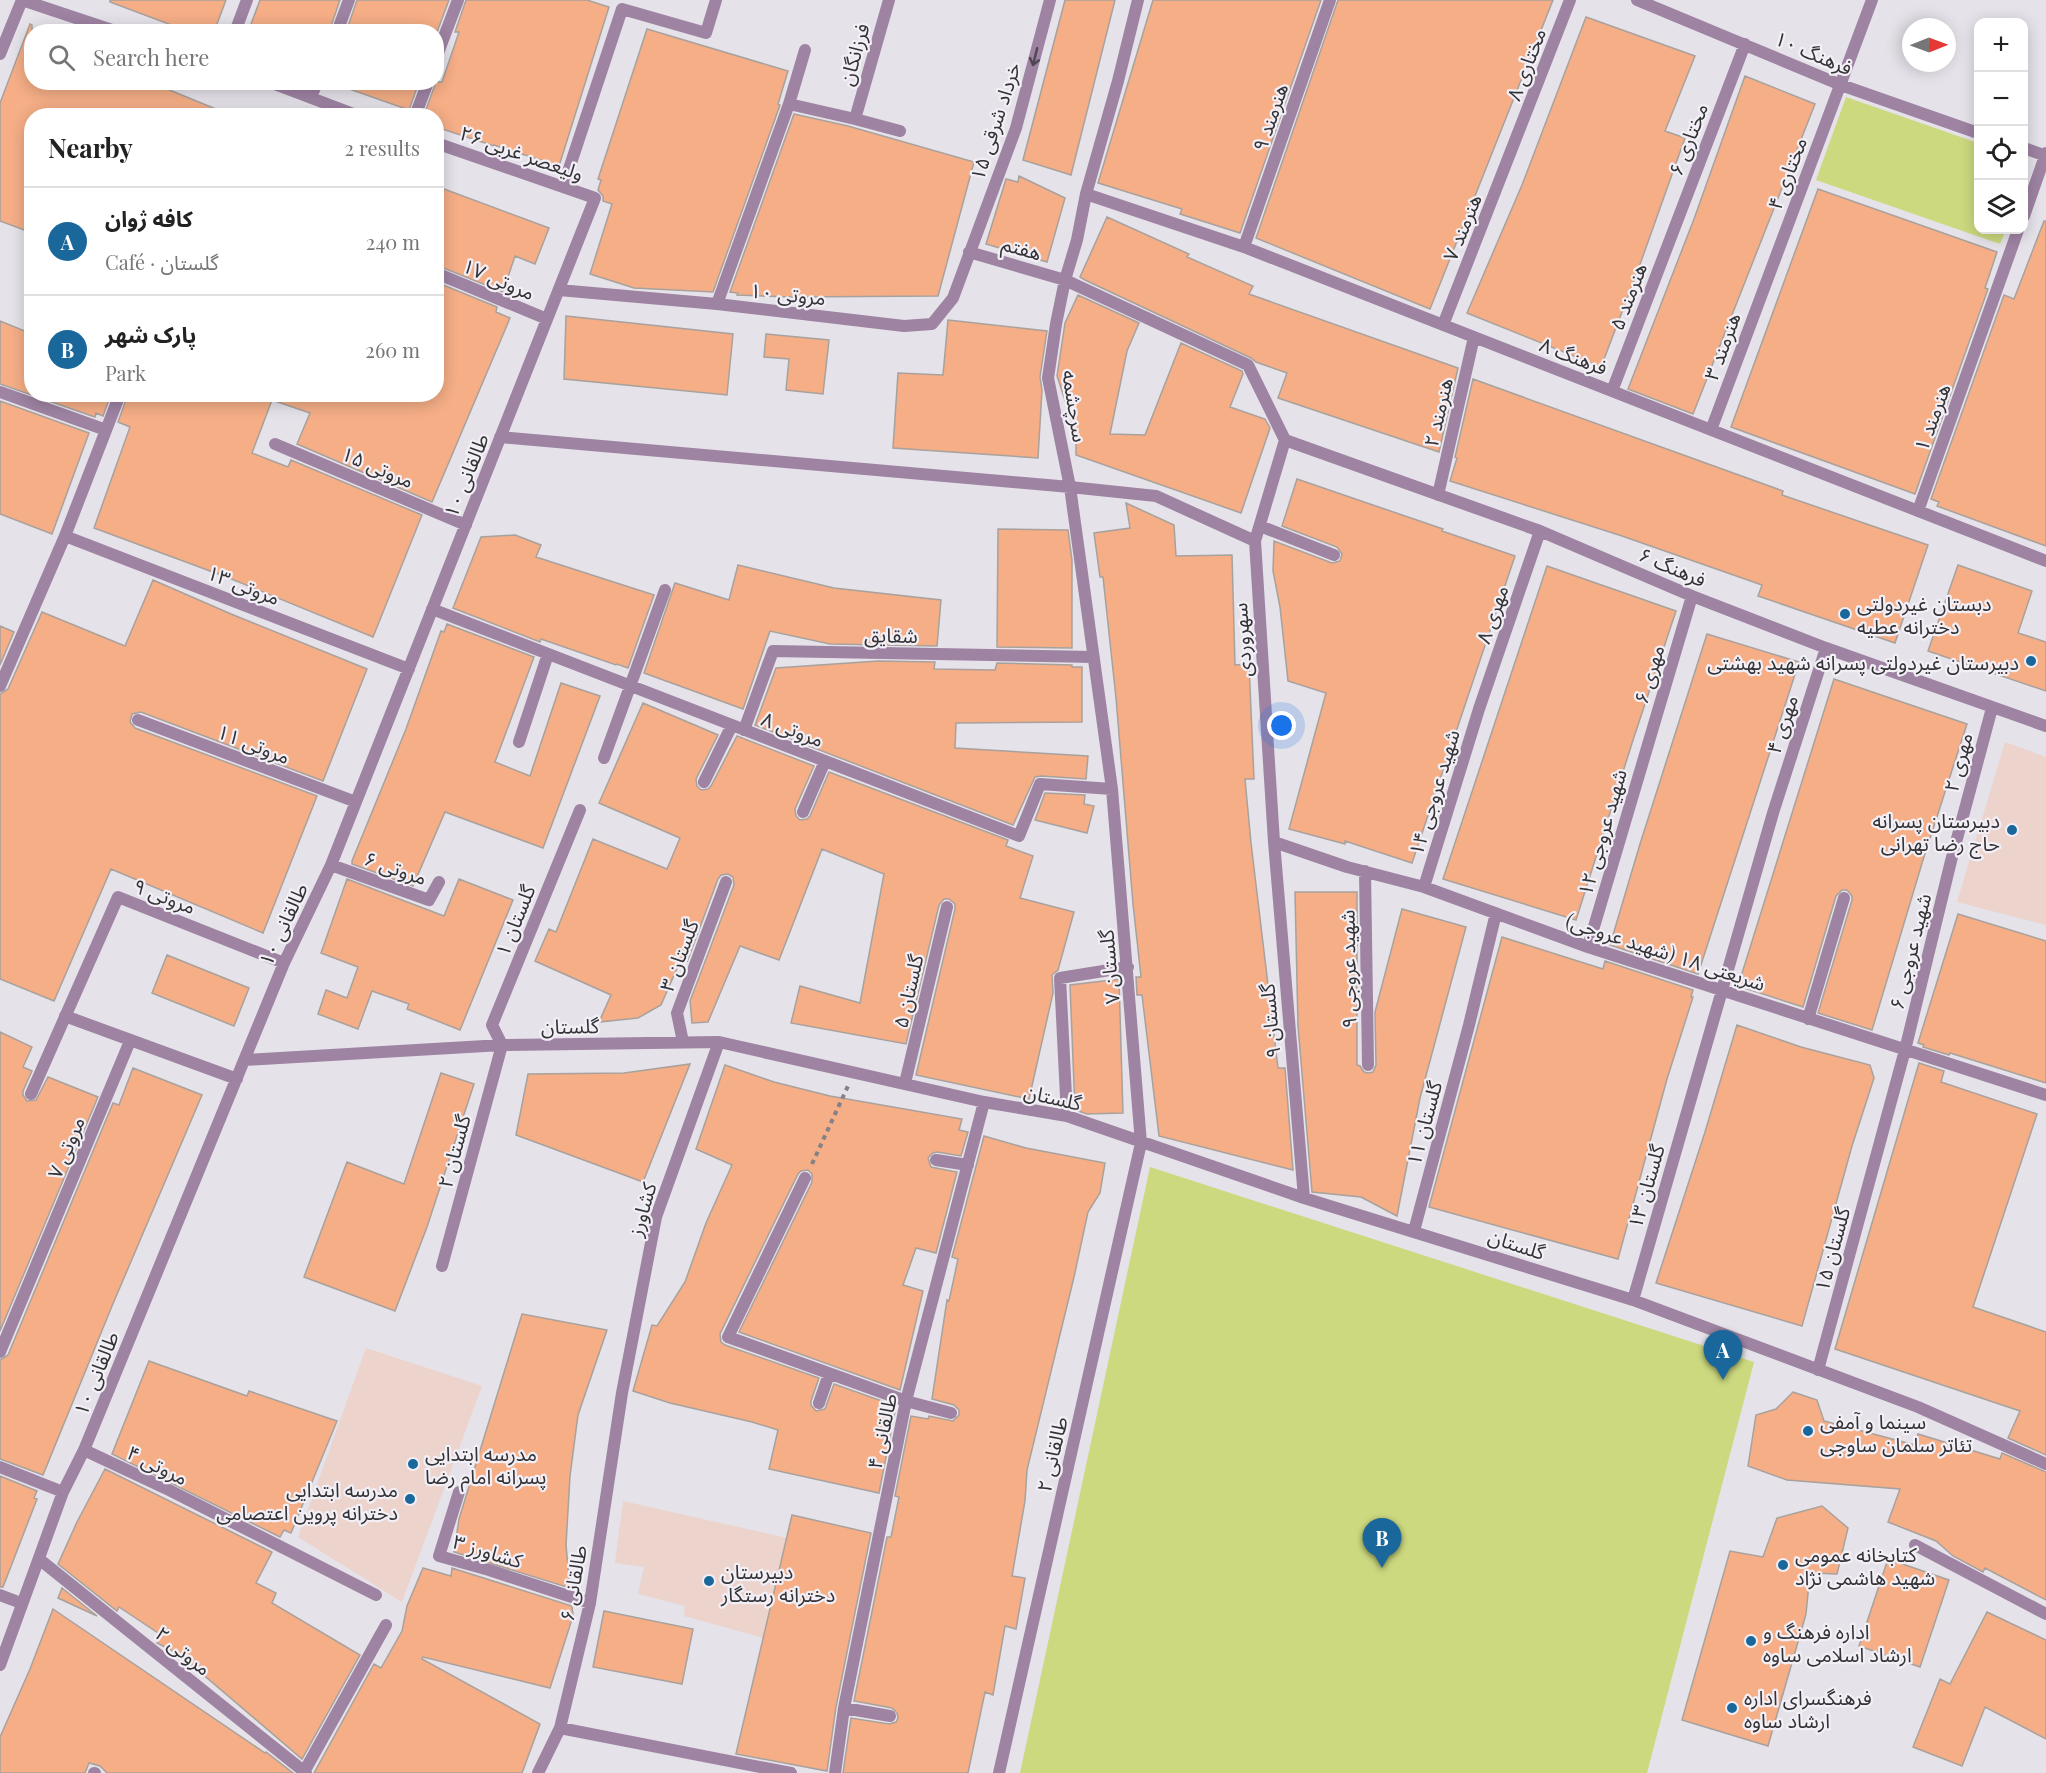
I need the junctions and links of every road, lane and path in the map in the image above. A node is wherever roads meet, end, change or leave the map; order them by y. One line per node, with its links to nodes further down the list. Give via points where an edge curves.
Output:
1 (22, 0): 14 (street); 20 (street)
2 (247, 0): 15 (street)
3 (349, 0): 16 (street)
4 (458, 0): 17 (street)
5 (716, 0): 36 (street, via 705,33 622,9)
6 (890, 0): 29 (street, فرزانگان)
7 (1050, 0): 43 (street, ۱۵ خرداد شرقی, one-way to 43, via 1016,128)
8 (1138, 0): 37 (street, سرچشمه)
9 (1330, 0): 41 (street, هنرمند ۹)
10 (1570, 0): 32 (street, مختاری ۸)
11 (1637, 0): 13 (street, فرهنگ ۱۰)
12 (1872, 0): 21 (street, مختاری ۴)
13 (1659, 5): 18 (street, فرهنگ ۱۰)
14 (94, 24)
15 (238, 24)
16 (340, 24)
17 (444, 37)
18 (1745, 44): 21 (street, فرهنگ ۱۰); 42 (street, مختاری ۶)
19 (805, 50): 26 (street)
20 (0, 54)
21 (1841, 85): 31 (street, فرهنگ ۱۰); 44 (street, مختاری ۴)
22 (290, 90): 25 (street)
23 (314, 90): 25 (street)
24 (425, 90): 28 (street)
25 (311, 98): 27 (street)
26 (789, 104): 29 (street); 48 (street)
27 (338, 108)
28 (418, 108)
29 (855, 119): 30 (street)
30 (900, 131)
31 (1974, 132)
32 (1516, 142): 50 (street, هنرمند ۷)
33 (444, 146): 36 (street, ولیعصر غربی ۲۶)
34 (2028, 149): 35 (street)
35 (2046, 155): 39 (street)
36 (563, 187): 38 (street, ولیعصر غربی ۲۶)
37 (1086, 194): 41 (street, فرهنگ ۸); 46 (street, سرچشمه)
38 (595, 198): 47 (street, طالقانی ۱۰)
39 (2028, 205)
40 (2018, 234): 64 (street, هنرمند ۱)
41 (1244, 247): 50 (street, فرهنگ ۸)
42 (1665, 248): 52 (street, هنرمند ۵)
43 (969, 252): 46 (street, هفتم); 48 (street, مروتی ۱۰, via 953,298 932,324 904,326)
44 (1768, 275): 58 (street, هنرمند ۳)
45 (444, 276): 49 (street, مروتی ۱۷)
46 (1065, 280): 60 (street, هفتم, via 1248,365); 62 (street, سرچشمه, via 1048,378)
47 (559, 290): 48 (street, مروتی ۱۰); 49 (street, طالقانی ۱۰)
48 (717, 304)
49 (547, 319): 59 (street, طالقانی ۱۰)
50 (1443, 325): 51 (street, فرهنگ ۸)
51 (1474, 337): 52 (street, فرهنگ ۸); 63 (street, هنرمند ۲)
52 (1612, 391): 58 (street, فرهنگ ۸)
53 (0, 392): 54 (street)
54 (24, 401)
55 (28, 402): 57 (street)
56 (117, 402): 57 (street)
57 (106, 430): 68 (street)
58 (1711, 430): 64 (street, فرهنگ ۸)
59 (501, 437): 62 (street); 65 (street, طالقانی ۱۰)
60 (1286, 440): 63 (street, فرهنگ ۶); 66 (street, سهروردی)
61 (275, 444): 65 (street, مروتی ۱۵)
62 (1070, 487): 69 (street, via 1156,496); 77 (street, سرچشمه)
63 (1438, 495): 67 (street, فرهنگ ۶)
64 (1918, 511): 71 (street, فرهنگ ۸)
65 (466, 525): 74 (street, طالقانی ۱۰)
66 (1260, 526): 69 (street, سهروردی); 70 (street)
67 (1540, 531): 73 (street, فرهنگ ۶); 82 (street, مهری ۸)
68 (65, 536): 78 (street, مروتی ۱۳); 80 (street)
69 (1255, 541): 96 (street, سهروردی)
70 (1334, 555)
71 (2046, 561)
72 (665, 590): 79 (street)
73 (1692, 596): 75 (street, فرهنگ ۶); 90 (street, مهری ۶)
74 (432, 609): 76 (street, مروتی ۸); 78 (street, طالقانی ۱۰)
75 (1826, 648): 81 (street, فرهنگ ۶); 109 (street, مهری ۴)
76 (548, 654): 79 (street, مروتی ۸); 87 (street)
77 (1093, 657): 86 (street, شقایق, via 773,651); 92 (street, سرچشمه)
78 (409, 669): 93 (street, طالقانی ۱۰)
79 (630, 685): 84 (street, مروتی ۸); 88 (street)
80 (0, 686)
81 (1992, 708): 85 (street, فرهنگ ۶); 97 (street, مهری ۲)
82 (1479, 709): 102 (street, شهید عروجی ۱۴)
83 (138, 720): 93 (street, مروتی ۱۱)
84 (732, 725): 86 (street, مروتی ۸); 91 (street)
85 (2046, 726)
86 (744, 730): 89 (street, مروتی ۸)
87 (519, 741)
88 (604, 758)
89 (825, 761): 92 (street, مروتی ۸, via 1019,836 1040,784); 95 (street)
90 (1642, 764): 106 (street, شهید عروجی ۱۲)
91 (704, 782)
92 (1112, 789): 108 (street, گلستان ۷)
93 (356, 802): 98 (street, طالقانی ۱۰)
94 (580, 810): 115 (street, گلستان ۱, via 492,1025)
95 (803, 812)
96 (1274, 842): 99 (street, شریعتی ۱۸ (شهید عروجی)); 131 (street, گلستان ۹)
97 (1951, 861): 116 (street, شهید عروجی ۶)
98 (331, 865): 100 (street, مروتی ۶, via 429,900); 107 (street, طالقانی ۱۰)
99 (1365, 871): 102 (street, شریعتی ۱۸ (شهید عروجی)); 118 (street, شهید عروجی ۹)
100 (439, 882)
101 (726, 882): 113 (street, گلستان ۳, via 677,1013)
102 (1424, 887): 105 (street, شریعتی ۱۸ (شهید عروجی))
103 (1844, 898): 111 (street)
104 (946, 907): 121 (street, گلستان ۵)
105 (1496, 913): 106 (street, شریعتی ۱۸ (شهید عروجی)); 132 (street, گلستان ۱۱)
106 (1588, 947): 109 (street, شریعتی ۱۸ (شهید عروجی))
107 (284, 963): 110 (street, مروتی ۹, via 118,897); 117 (street, طالقانی ۱۰)
108 (1128, 967): 125 (street, via 1060,978); 127 (street, گلستان ۷)
109 (1722, 991): 111 (street, شریعتی ۱۸ (شهید عروجی)); 134 (street, گلستان ۱۳)
110 (65, 1016): 112 (street); 122 (street)
111 (1808, 1019): 116 (street, شریعتی ۱۸ (شهید عروجی))
112 (130, 1041): 120 (street); 135 (street, مروتی ۷)
113 (683, 1042): 114 (street, گلستان); 115 (street, گلستان)
114 (719, 1042): 119 (street, گلستان); 138 (street, کشاورز, via 656,1216)
115 (502, 1045): 117 (street, گلستان); 133 (street, گلستان ۲)
116 (1905, 1050): 123 (street, شریعتی ۱۸ (شهید عروجی)); 126 (street, شهید عروجی ۶)
117 (245, 1060): 120 (street, طالقانی ۱۰)
118 (1368, 1065)
119 (855, 1072): 121 (street, گلستان); 130 (path)
120 (237, 1079): 142 (street, طالقانی ۱۰)
121 (905, 1083): 124 (street, گلستان)
122 (31, 1094)
123 (2046, 1095)
124 (984, 1102): 125 (street, گلستان); 129 (street, طالقانی ۴)
125 (1067, 1116): 127 (street, گلستان)
126 (1880, 1138): 136 (street, گلستان ۱۵)
127 (1141, 1143): 131 (street, گلستان); 163 (street, طالقانی ۲)
128 (936, 1160): 129 (street)
129 (968, 1165): 139 (street, طالقانی ۴)
130 (805, 1179): 137 (street, via 728,1337)
131 (1304, 1198): 132 (street, گلستان)
132 (1414, 1231): 134 (street, گلستان)
133 (442, 1266)
134 (1633, 1300): 136 (street, گلستان)
135 (0, 1352)
136 (1818, 1370): 143 (street, گلستان, via 1918,1407)
137 (829, 1374): 139 (street); 140 (street)
138 (622, 1392): 152 (street, طالقانی ۶)
139 (906, 1401): 141 (street); 156 (street, طالقانی ۴)
140 (819, 1403)
141 (951, 1413)
142 (84, 1450): 145 (street, طالقانی ۱۰); 150 (street, مروتی ۴)
143 (2046, 1464)
144 (0, 1467): 145 (street)
145 (63, 1492): 148 (street, طالقانی ۱۰)
146 (459, 1492): 152 (street, کشاورز ۳, via 439,1556)
147 (1915, 1545): 153 (street)
148 (39, 1559): 151 (street, طالقانی ۱۰); 159 (street, مروتی ۲)
149 (0, 1595): 151 (street)
150 (376, 1595)
151 (21, 1603): 155 (street, طالقانی ۱۰)
152 (590, 1603): 158 (street, طالقانی ۶)
153 (2046, 1614)
154 (386, 1625): 159 (street)
155 (0, 1665)
156 (844, 1708): 157 (street); 162 (street, طالقانی ۴)
157 (890, 1716)
158 (560, 1728): 160 (street, طالقانی ۶); 161 (street)
159 (305, 1772)
160 (538, 1773)
161 (791, 1773)
162 (835, 1773)
163 (999, 1773)

